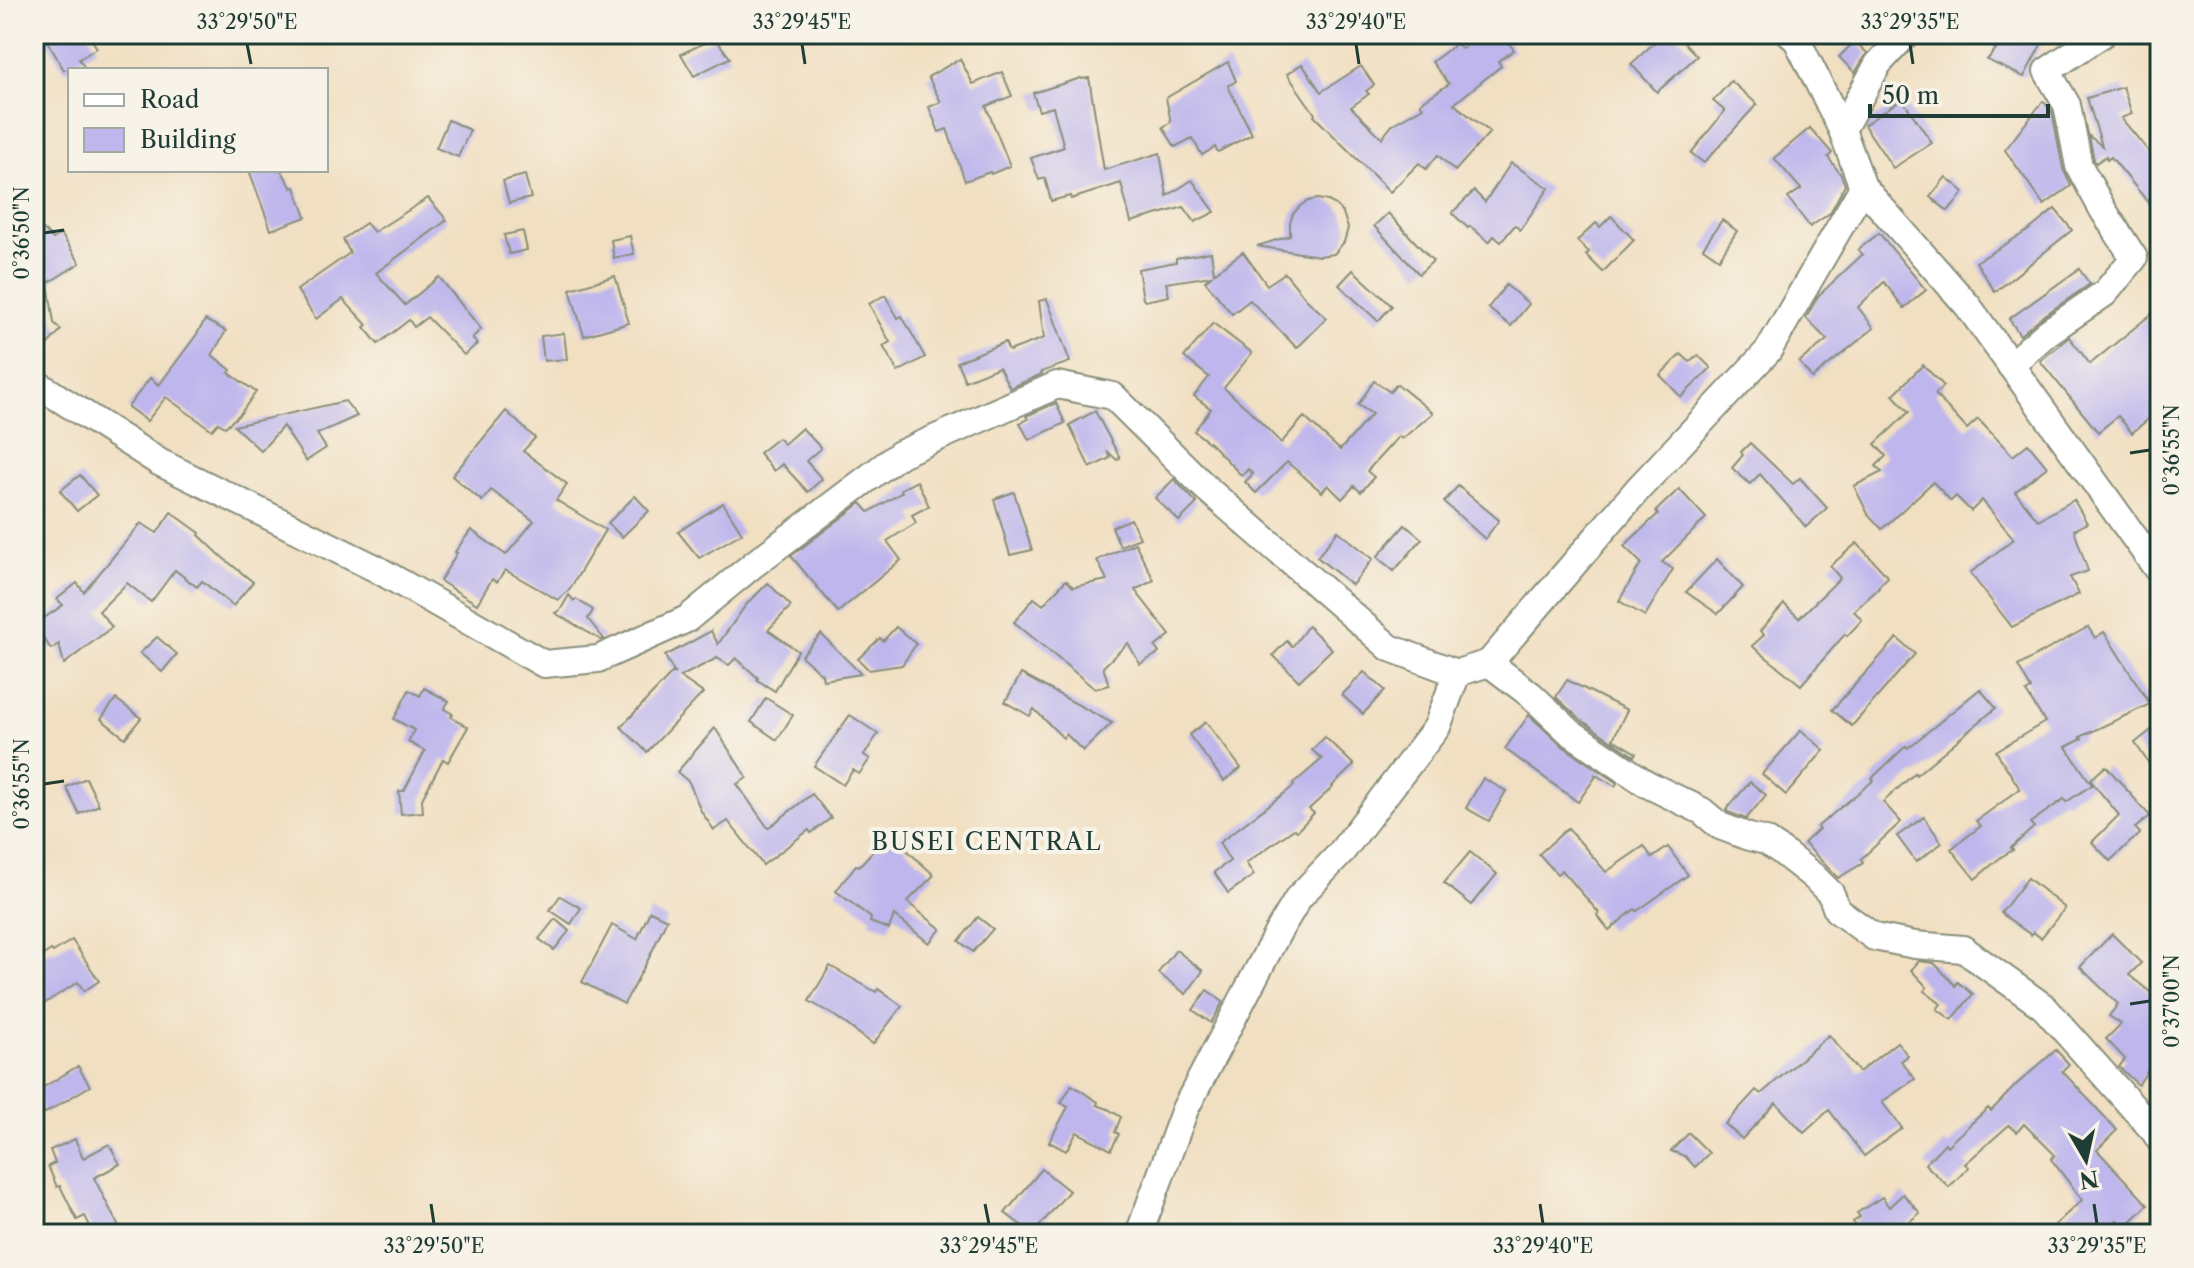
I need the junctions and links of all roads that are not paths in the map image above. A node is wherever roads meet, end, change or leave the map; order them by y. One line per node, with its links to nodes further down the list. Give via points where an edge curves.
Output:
1 (1790, 34): 4 (street)
2 (1906, 34): 4 (street, via 1878,64)
3 (2102, 34): 6 (street, via 2047,71 2067,105 2079,166 2134,258 2105,293)
4 (1842, 130): 5 (street)
5 (1863, 187): 6 (street, via 1968,306); 9 (street, via 1768,351 1638,489)
6 (2010, 365): 8 (street)
7 (34, 382): 10 (street, via 159,462 375,568 544,664 598,659 687,619 900,454 1057,385 1113,396 1206,488 1390,648)
8 (2160, 573)
9 (1489, 663): 10 (street); 11 (street, via 1570,732 1647,784 1702,811 1720,826 1781,851 1831,894 1837,910 1874,937 1963,949 2044,1007)
10 (1457, 673): 12 (street, via 1437,727 1339,855 1299,897 1278,932 1185,1109)
11 (2160, 1140)
12 (1139, 1234)

